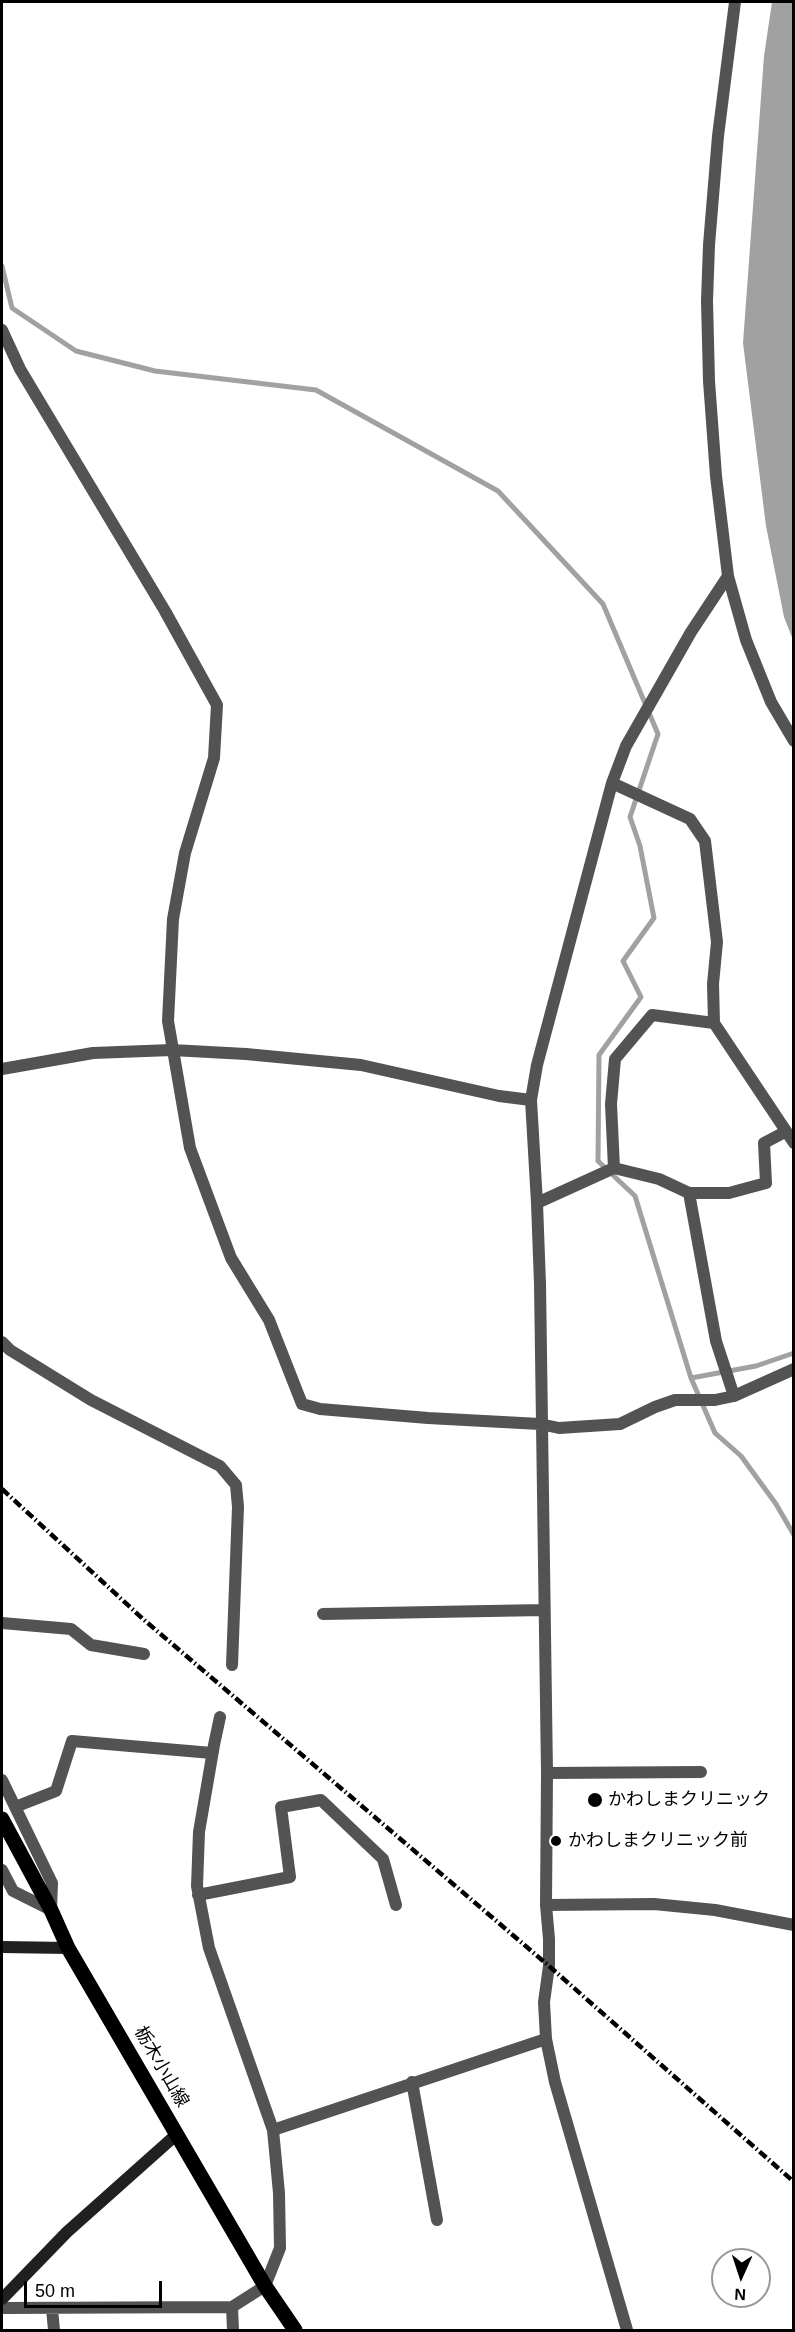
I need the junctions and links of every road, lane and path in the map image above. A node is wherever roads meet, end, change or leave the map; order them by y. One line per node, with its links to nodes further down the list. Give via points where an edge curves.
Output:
1 (735, 2): 3 (street, via 717,147 707,301 712,428)
2 (2, 330): 7 (street, via 20,369 217,705 214,758 185,853 173,918 168,1021)
3 (728, 576): 4 (street, via 758,671); 5 (street, via 626,746)
4 (794, 741)
5 (612, 783): 6 (street, via 690,819 705,841 717,942); 9 (street)
6 (714, 1023): 10 (street); 12 (street, via 652,1015 615,1059 611,1104)
7 (172, 1050): 8 (street, via 93,1053); 9 (street, via 361,1065); 18 (street, via 190,1148 226,1247 269,1320 302,1404 320,1409)
8 (2, 1069)
9 (531, 1100): 14 (street)
10 (785, 1132): 11 (street); 13 (street, via 764,1143 766,1183 729,1193)
11 (794, 1143)
12 (614, 1168): 13 (street, via 659,1179); 14 (street)
13 (689, 1192): 17 (street, via 716,1341)
14 (537, 1203): 18 (street)
15 (2, 1342): 23 (street, via 91,1400 220,1466 236,1485)
16 (794, 1369): 17 (street)
17 (734, 1396): 18 (street, via 675,1400 620,1424 559,1428)
18 (540, 1424): 19 (street)
19 (544, 1610): 20 (street); 27 (street)
20 (323, 1614)
21 (2, 1623): 22 (street, via 71,1629 91,1645)
22 (144, 1654)
23 (232, 1665)
24 (220, 1717): 25 (street)
25 (212, 1753): 29 (street, via 72,1741 56,1791); 32 (street, via 199,1832)
26 (701, 1772): 27 (street)
27 (547, 1773): 34 (street)
28 (2, 1780): 29 (street)
29 (15, 1807): 35 (street, via 52,1882)
30 (2, 1819): 35 (main road, 栃木小山線)
31 (2, 1870): 35 (street, via 13,1891)
32 (198, 1895): 33 (street, via 290,1877 281,1807 321,1800 383,1858); 41 (street, via 209,1948)
33 (396, 1905)
34 (546, 1905): 36 (street, via 654,1904); 39 (street)
35 (51, 1910): 38 (main road, 栃木小山線)
36 (794, 1924)
37 (2, 1947): 38 (street)
38 (68, 1948): 42 (main road, 栃木小山線)
39 (546, 2039): 40 (street); 52 (street)
40 (412, 2082): 41 (street); 43 (street)
41 (273, 2130): 44 (street, via 280,2248)
42 (177, 2134): 44 (main road, 栃木小山線); 45 (street, via 67,2232)
43 (437, 2220)
44 (265, 2286): 46 (street); 51 (main road, 栃木小山線)
45 (2, 2299)
46 (232, 2307): 48 (street); 50 (street)
47 (2, 2308): 48 (street)
48 (52, 2309): 49 (street)
49 (54, 2331)
50 (233, 2331)
51 (295, 2331)
52 (627, 2331)

